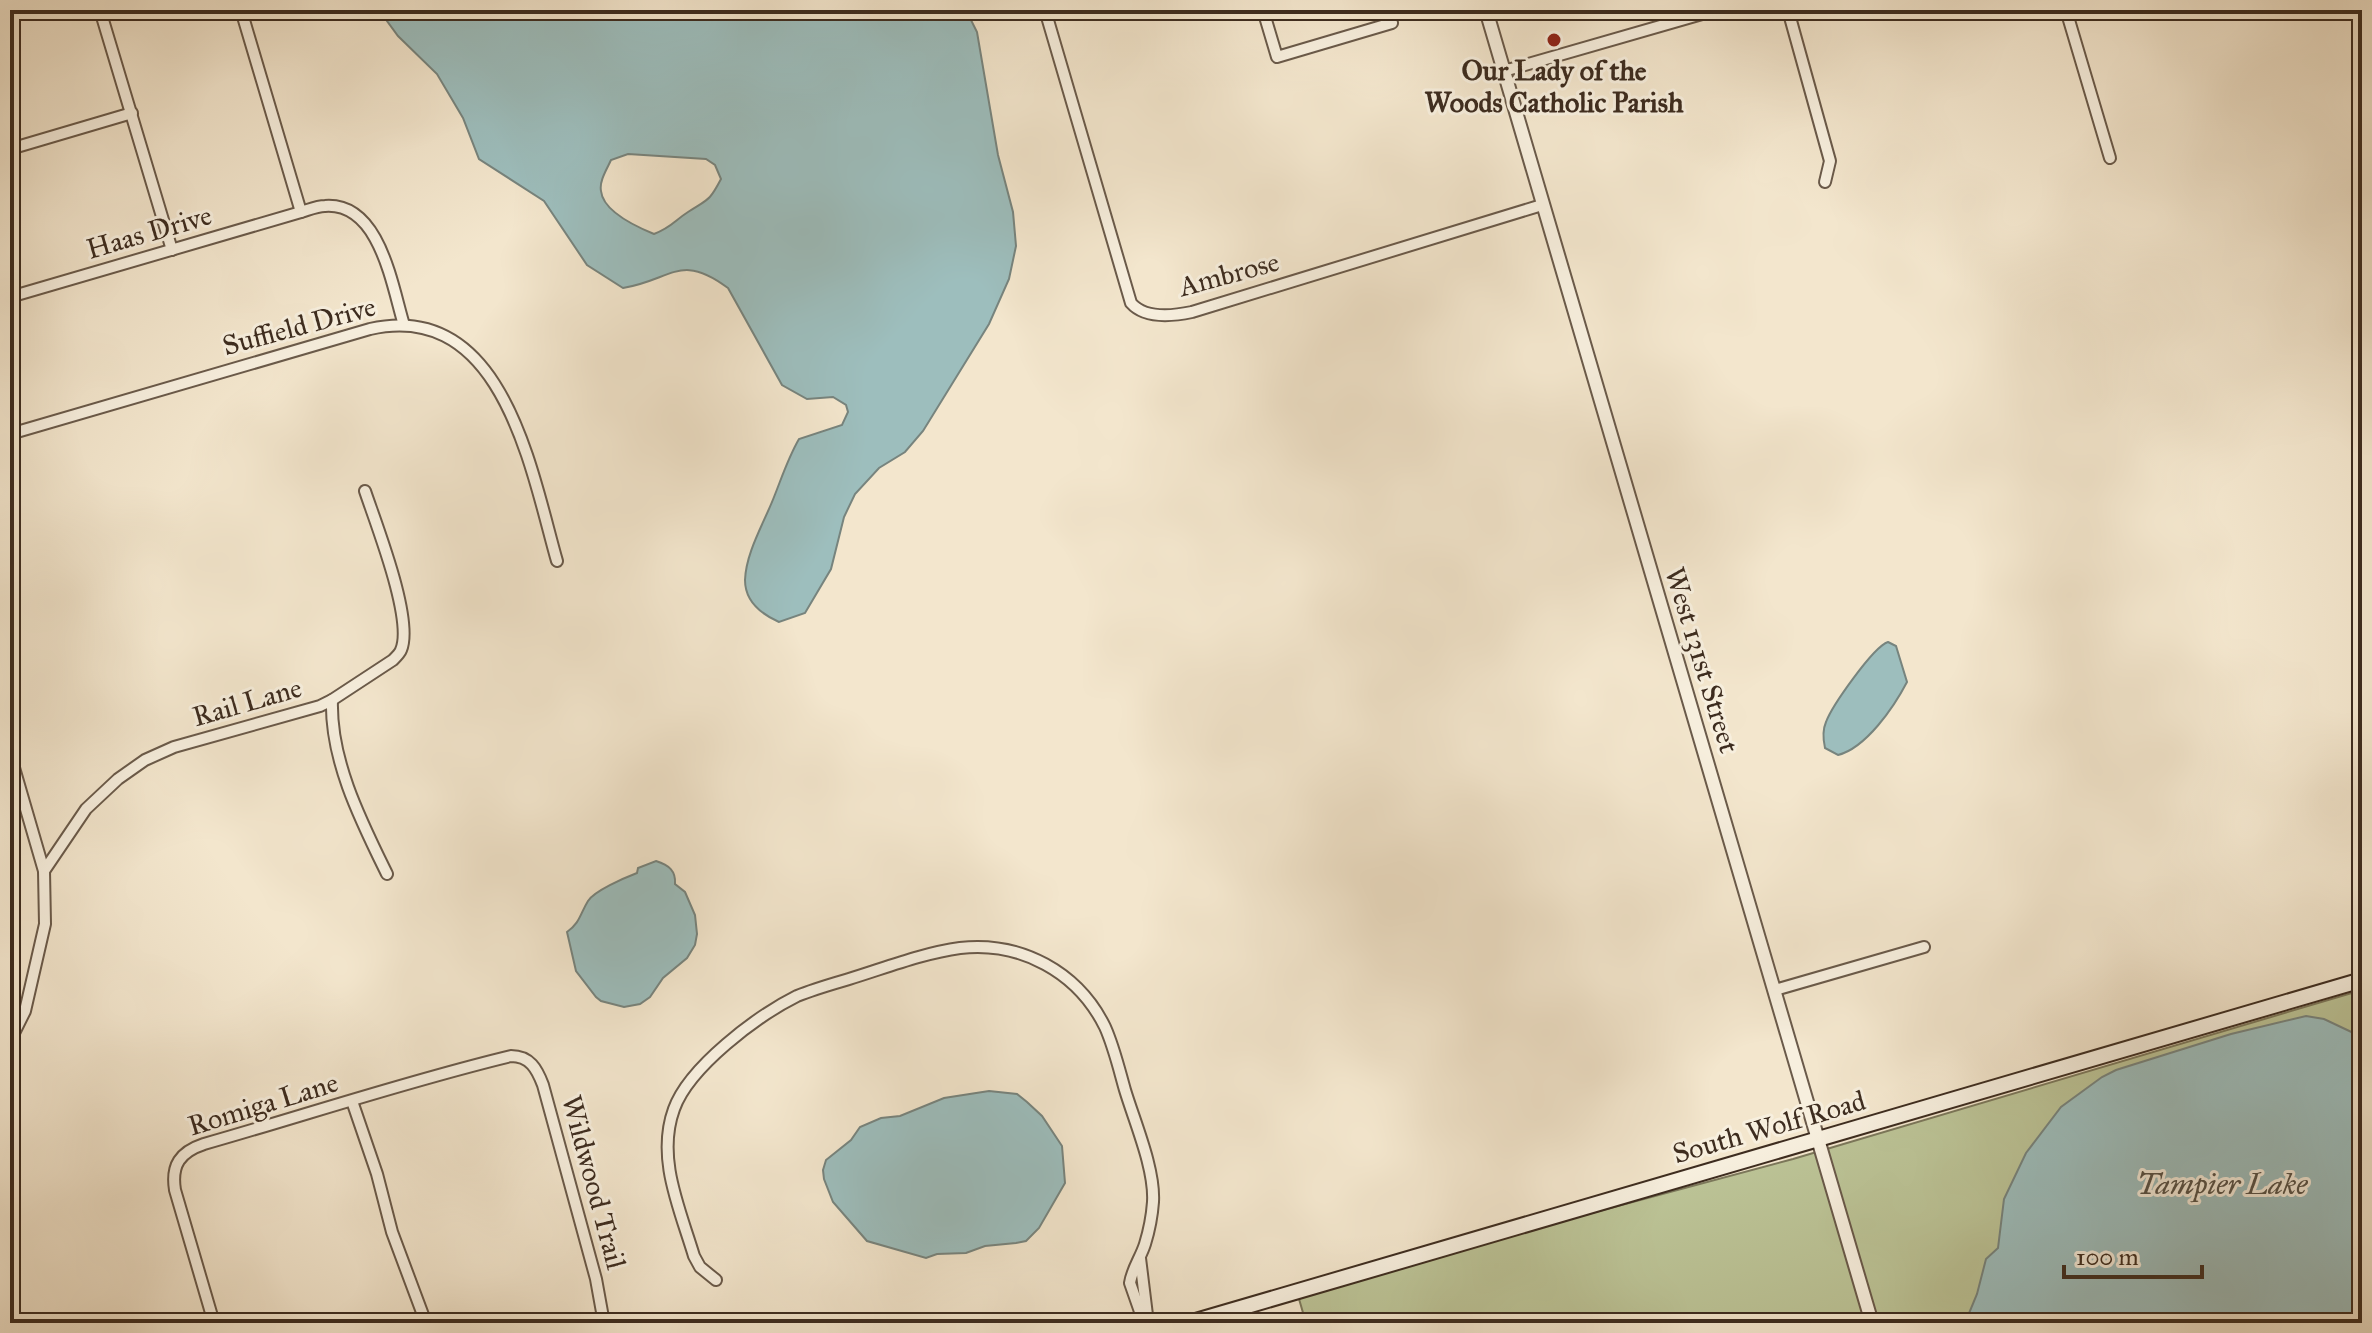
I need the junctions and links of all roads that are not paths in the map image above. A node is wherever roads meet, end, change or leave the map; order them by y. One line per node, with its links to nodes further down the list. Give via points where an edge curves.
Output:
1 (100, 10): 11 (street)
2 (241, 10): 16 (street)
3 (1045, 10): 15 (street, Ambrose, via 1131,303 1142,312 1192,312)
4 (1263, 10): 9 (street, via 1277,57)
5 (1486, 10): 10 (street, West 131st Street)
6 (1716, 10): 10 (street)
7 (1788, 10): 14 (street, via 1830,161)
8 (2066, 10): 13 (street)
9 (1392, 23)
10 (1504, 71): 15 (street, West 131st Street)
11 (132, 113): 12 (street); 17 (street)
12 (10, 149)
13 (2110, 158)
14 (1825, 182)
15 (1542, 205): 29 (street, West 131st Street)
16 (301, 212): 17 (street, Haas Drive); 19 (street, Haas Drive, via 343,208 370,227)
17 (172, 250): 18 (street, Haas Drive)
18 (10, 297)
19 (404, 325): 20 (street, Suffield Drive, via 370,329); 22 (street, Suffield Drive, via 451,339 489,374 520,433)
20 (10, 434)
21 (365, 491): 23 (street, via 399,598 403,640 393,660)
22 (557, 561)
23 (332, 700): 25 (street, Rail Lane, via 145,760 86,809); 26 (street, Rail Lane, via 342,765 359,817)
24 (10, 754): 25 (street)
25 (44, 871): 30 (street, via 45,924 38,960 25,1011)
26 (387, 874)
27 (1924, 947): 29 (street)
28 (2362, 980): 33 (main road, South Wolf Road)
29 (1775, 990): 33 (street, West 131st Street)
30 (10, 1041)
31 (527, 1059): 32 (street, Romiga Lane, via 497,1059); 37 (street, Wildwood Trail, via 543,1085)
32 (352, 1101): 35 (street, Romiga Lane, via 204,1144 175,1165 175,1190); 36 (street)
33 (1820, 1139): 39 (main road, South Wolf Road); 40 (street, West 131st Street)
34 (716, 1280): 38 (street, via 694,1256 668,1163 670,1121 688,1081 765,1016 800,995 940,952 978,947 1020,952 1050,966 1077,987 1104,1026 1153,1189 1140,1256)
35 (214, 1323)
36 (426, 1323)
37 (604, 1323)
38 (1146, 1323)
39 (1189, 1323)
40 (1872, 1323)

